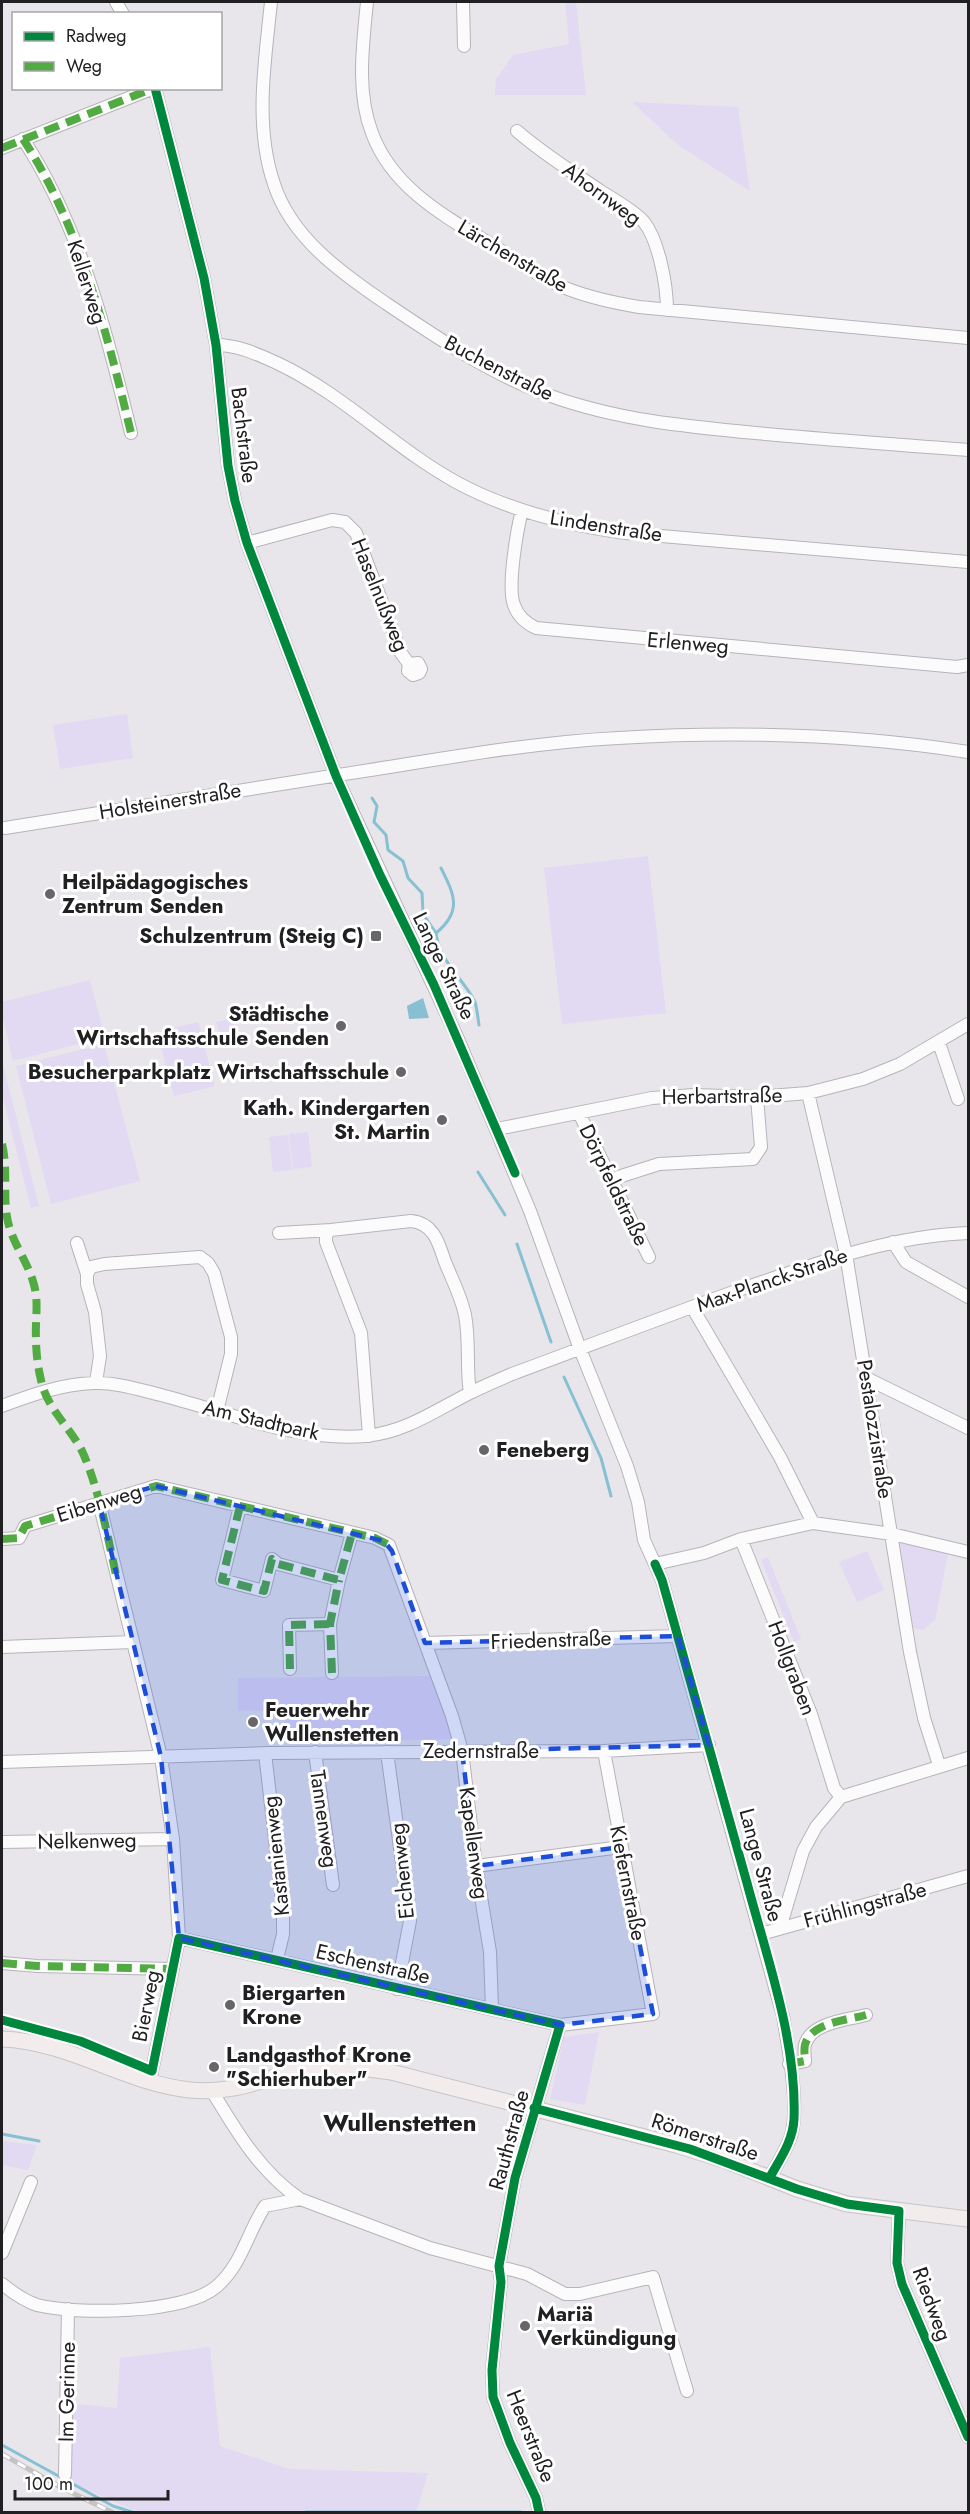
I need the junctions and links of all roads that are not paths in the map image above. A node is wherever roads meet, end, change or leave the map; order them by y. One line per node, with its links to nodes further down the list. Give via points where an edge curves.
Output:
1 (271, 2): 14 (street, Buchenstraße, via 263,122 271,174 283,203 302,234 334,265 440,339 520,383 585,408 630,419)
2 (367, 2): 10 (street, Lärchenstraße, via 362,80 367,119 390,168 409,188 444,215 568,289 612,302)
3 (463, 2): 4 (street)
4 (464, 46)
5 (150, 90): 8 (street)
6 (156, 90): 12 (street, Bachstraße, via 195,237)
7 (517, 131): 10 (street, Ahornweg, via 644,223 654,242 664,279)
8 (23, 139): 9 (street); 13 (street, Kellerweg, via 53,188 80,258)
9 (2, 148)
10 (667, 310): 11 (street, Lärchenstraße)
11 (969, 338)
12 (216, 345): 15 (street, Lindenstraße, via 245,350 313,382 450,478); 16 (street, Bachstraße, via 228,466)
13 (131, 434)
14 (969, 450)
15 (522, 510): 17 (street, Lindenstraße, via 574,525 626,533); 19 (street, Erlenweg, via 512,599 520,617 536,628 943,666)
16 (247, 543): 18 (street, Haselnußweg, via 332,520 345,522 356,534 401,653); 21 (street, Bachstraße)
17 (969, 562)
18 (409, 664)
19 (969, 665)
20 (969, 752): 21 (street, Holsteinerstraße, via 819,736 650,736 508,749)
21 (336, 776): 22 (street, Holsteinerstraße); 29 (street, Lange Straße)
22 (5, 828)
23 (969, 1024): 24 (street, Herbartstraße)
24 (939, 1043): 25 (street, Herbartstraße, via 870,1076); 27 (street)
25 (808, 1093): 26 (street, Herbartstraße); 36 (street, Pestalozzistraße)
26 (757, 1097): 28 (street, Herbartstraße, via 652,1098); 30 (street, via 761,1148 753,1158 660,1164)
27 (958, 1099)
28 (579, 1113): 29 (street, Herbartstraße); 30 (street, Dörpfeldstraße)
29 (497, 1129): 41 (street, Lange Straße)
30 (612, 1179): 37 (street, Dörpfeldstraße)
31 (332, 1230): 32 (street); 44 (street, via 411,1221 430,1229 455,1279 465,1313); 48 (street, via 326,1234 326,1242 361,1333)
32 (279, 1233)
33 (969, 1233): 35 (street, Max-Planck-Straße)
34 (77, 1242): 38 (street)
35 (893, 1242): 36 (street, Max-Planck-Straße); 39 (street, via 906,1262)
36 (846, 1254): 40 (street, Max-Planck-Straße); 42 (street, Pestalozzistraße)
37 (649, 1257)
38 (87, 1274): 43 (street, via 100,1346); 46 (street, via 91,1267 104,1264 187,1257 200,1257 208,1263 231,1337 231,1354)
39 (969, 1297)
40 (692, 1307): 41 (street, Max-Planck-Straße); 51 (street, via 780,1457)
41 (580, 1349): 44 (street, Am Stadtpark); 58 (street, Lange Straße, via 632,1480 644,1540)
42 (867, 1379): 47 (street); 53 (street, Pestalozzistraße)
43 (96, 1382): 45 (street, Am Stadtpark, via 70,1384); 46 (street, Am Stadtpark)
44 (470, 1393): 48 (street, Am Stadtpark, via 401,1429)
45 (2, 1406)
46 (217, 1411): 48 (street, Am Stadtpark, via 301,1432)
47 (969, 1428)
48 (369, 1436)
49 (99, 1502): 50 (street, Eibenweg, via 156,1486); 54 (street, Eibenweg, via 25,1526 19,1538); 62 (street, Bierweg)
50 (240, 1506): 52 (street, Eibenweg); 59 (street, via 222,1580 264,1591 272,1559)
51 (813, 1523): 53 (street); 55 (street)
52 (352, 1533): 56 (street, Eibenweg); 59 (street)
53 (892, 1534): 57 (street); 76 (street, Pestalozzistraße, via 918,1691)
54 (2, 1539)
55 (741, 1539): 58 (street); 77 (street, Hollgraben, via 811,1714 834,1788)
56 (389, 1545): 63 (street, Kapellenweg)
57 (969, 1552)
58 (656, 1564): 61 (street, Lange Straße)
59 (339, 1580): 60 (street)
60 (330, 1624): 65 (street, via 290,1625); 66 (street)
61 (678, 1636): 63 (street, Friedenstraße); 67 (street, Lange Straße)
62 (132, 1642): 64 (street); 73 (street, Bierweg)
63 (425, 1642): 68 (street, Kapellenweg)
64 (2, 1647)
65 (290, 1669)
66 (332, 1673)
67 (709, 1744): 69 (street, Zedernstraße); 85 (street, Lange Straße)
68 (462, 1751): 69 (street, Zedernstraße); 71 (street, Zedernstraße); 81 (street, Kapellenweg)
69 (604, 1751): 80 (street, Kiefernstraße)
70 (315, 1752): 71 (street, Zedernstraße); 72 (street, Zedernstraße); 83 (street, Tannenweg)
71 (387, 1752): 90 (street, Eichenweg, via 410,1921)
72 (265, 1753): 73 (street, Zedernstraße); 87 (street, Kastanienweg, via 283,1908 283,1934)
73 (162, 1757): 75 (street, Zedernstraße); 78 (street, Bierweg)
74 (969, 1758): 76 (street)
75 (2, 1762)
76 (939, 1765): 77 (street)
77 (841, 1797): 84 (street, via 816,1827 803,1851)
78 (172, 1839): 79 (street, Nelkenweg); 86 (street, Bierweg)
79 (2, 1842)
80 (621, 1846): 81 (street); 92 (street, Kiefernstraße)
81 (476, 1866): 91 (street, Kapellenweg, via 489,1952)
82 (969, 1876): 84 (street, Frühlingstraße)
83 (333, 1885)
84 (780, 1928): 85 (street, Frühlingstraße)
85 (761, 1934): 96 (street, Lange Straße, via 783,2016)
86 (178, 1938): 87 (street, Eschenstraße); 89 (street, Bierweg)
87 (277, 1959): 90 (street, Eschenstraße)
88 (2, 1962): 89 (street)
89 (172, 1969): 97 (street, Bierweg)
90 (397, 1989): 91 (street, Eschenstraße)
91 (492, 2009): 94 (street, Eschenstraße)
92 (653, 2014): 94 (street, Eschenstraße)
93 (866, 2015): 96 (street, via 812,2032 804,2044 805,2061)
94 (560, 2025): 99 (street, Rauthstraße)
95 (2, 2039): 97 (main road, Römerstraße, via 44,2046)
96 (789, 2064): 100 (street, Lange Straße, via 792,2129)
97 (150, 2080): 98 (main road, Römerstraße, via 188,2090)
98 (212, 2091): 99 (main road, Römerstraße, via 247,2087 297,2071 349,2067 391,2072); 102 (street, via 266,2170)
99 (534, 2108): 100 (main road, Römerstraße, via 690,2149); 106 (street, Rauthstraße, via 515,2178)
100 (770, 2177): 103 (main road, Römerstraße, via 847,2204)
101 (31, 2182): 105 (street)
102 (300, 2199): 106 (street, via 430,2248); 108 (street, via 265,2206 238,2263 203,2295 120,2311)
103 (899, 2211): 104 (main road, Römerstraße); 110 (street, Riedweg, via 897,2263 902,2284)
104 (968, 2217)
105 (2, 2253)
106 (499, 2266): 109 (street, via 527,2274 565,2294 653,2277); 112 (street, Heerstraße, via 493,2397)
107 (2, 2284): 108 (street, via 30,2302)
108 (68, 2309): 111 (street, Im Gerinne)
109 (687, 2391)
110 (969, 2437)
111 (65, 2475)
112 (539, 2512)

